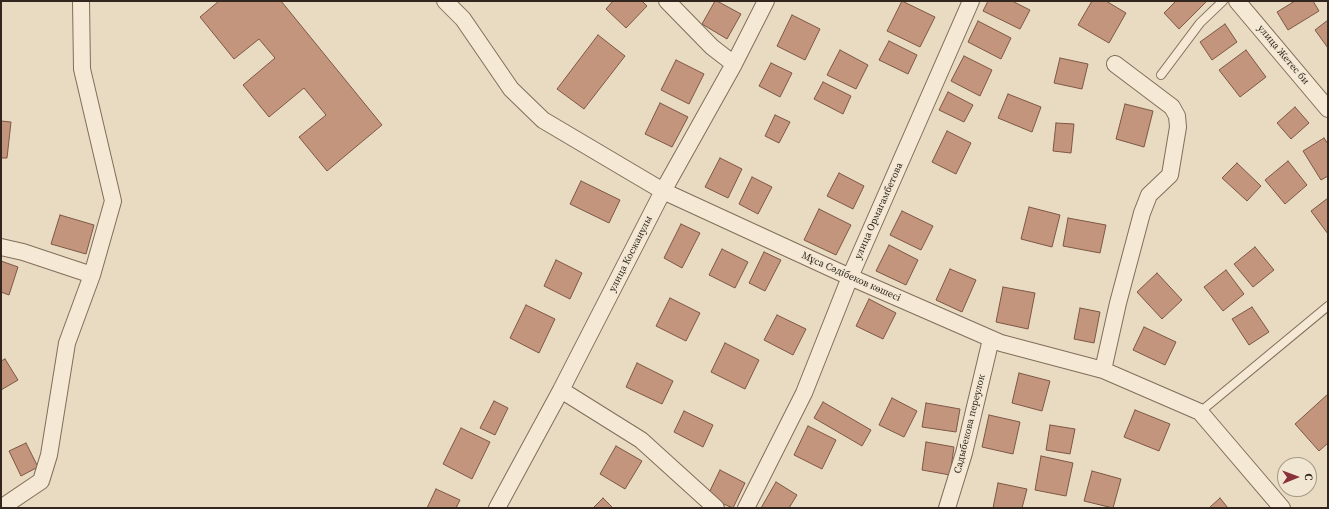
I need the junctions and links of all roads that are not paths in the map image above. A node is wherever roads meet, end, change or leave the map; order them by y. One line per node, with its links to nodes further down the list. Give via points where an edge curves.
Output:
1 (81, 1): 14 (street, via 82,69 112,201)
2 (445, 1): 12 (street, Мұса Сәдібеков көшесі, via 463,19 511,89 543,120)
3 (667, 1): 8 (street, via 712,47)
4 (766, 1): 8 (street, улица Косжанулы)
5 (971, 1): 15 (street, улица Ормагамбетова)
6 (1223, 1): 10 (lane, via 1200,23)
7 (1238, 1): 11 (street, улица Жетес би)
8 (734, 64): 12 (street, улица Косжанулы)
9 (1115, 64): 18 (street, via 1172,107 1177,116 1178,127 1170,175 1149,195 1142,213)
10 (1161, 75)
11 (1328, 109)
12 (663, 191): 15 (street, Мұса Сәдібеков көшесі); 19 (street, улица Косжанулы)
13 (1, 247): 14 (street)
14 (92, 275): 21 (street, via 67,343 49,455 41,482)
15 (850, 277): 17 (street, Мұса Сәдібеков көшесі); 24 (street, улица Ормагамбетова, via 804,393)
16 (1328, 306): 20 (lane)
17 (991, 339): 18 (street, Мұса Сәдібеков көшесі); 25 (street, Садыбекова переулок, via 964,453)
18 (1103, 370): 20 (street, Мұса Сәдібеков көшесі)
19 (561, 390): 22 (street, улица Косжанулы); 23 (street, via 640,440)
20 (1200, 412): 26 (street, Мұса Сәдібеков көшесі)
21 (1, 508)
22 (497, 508)
23 (716, 508)
24 (746, 508)
25 (947, 508)
26 (1282, 508)

